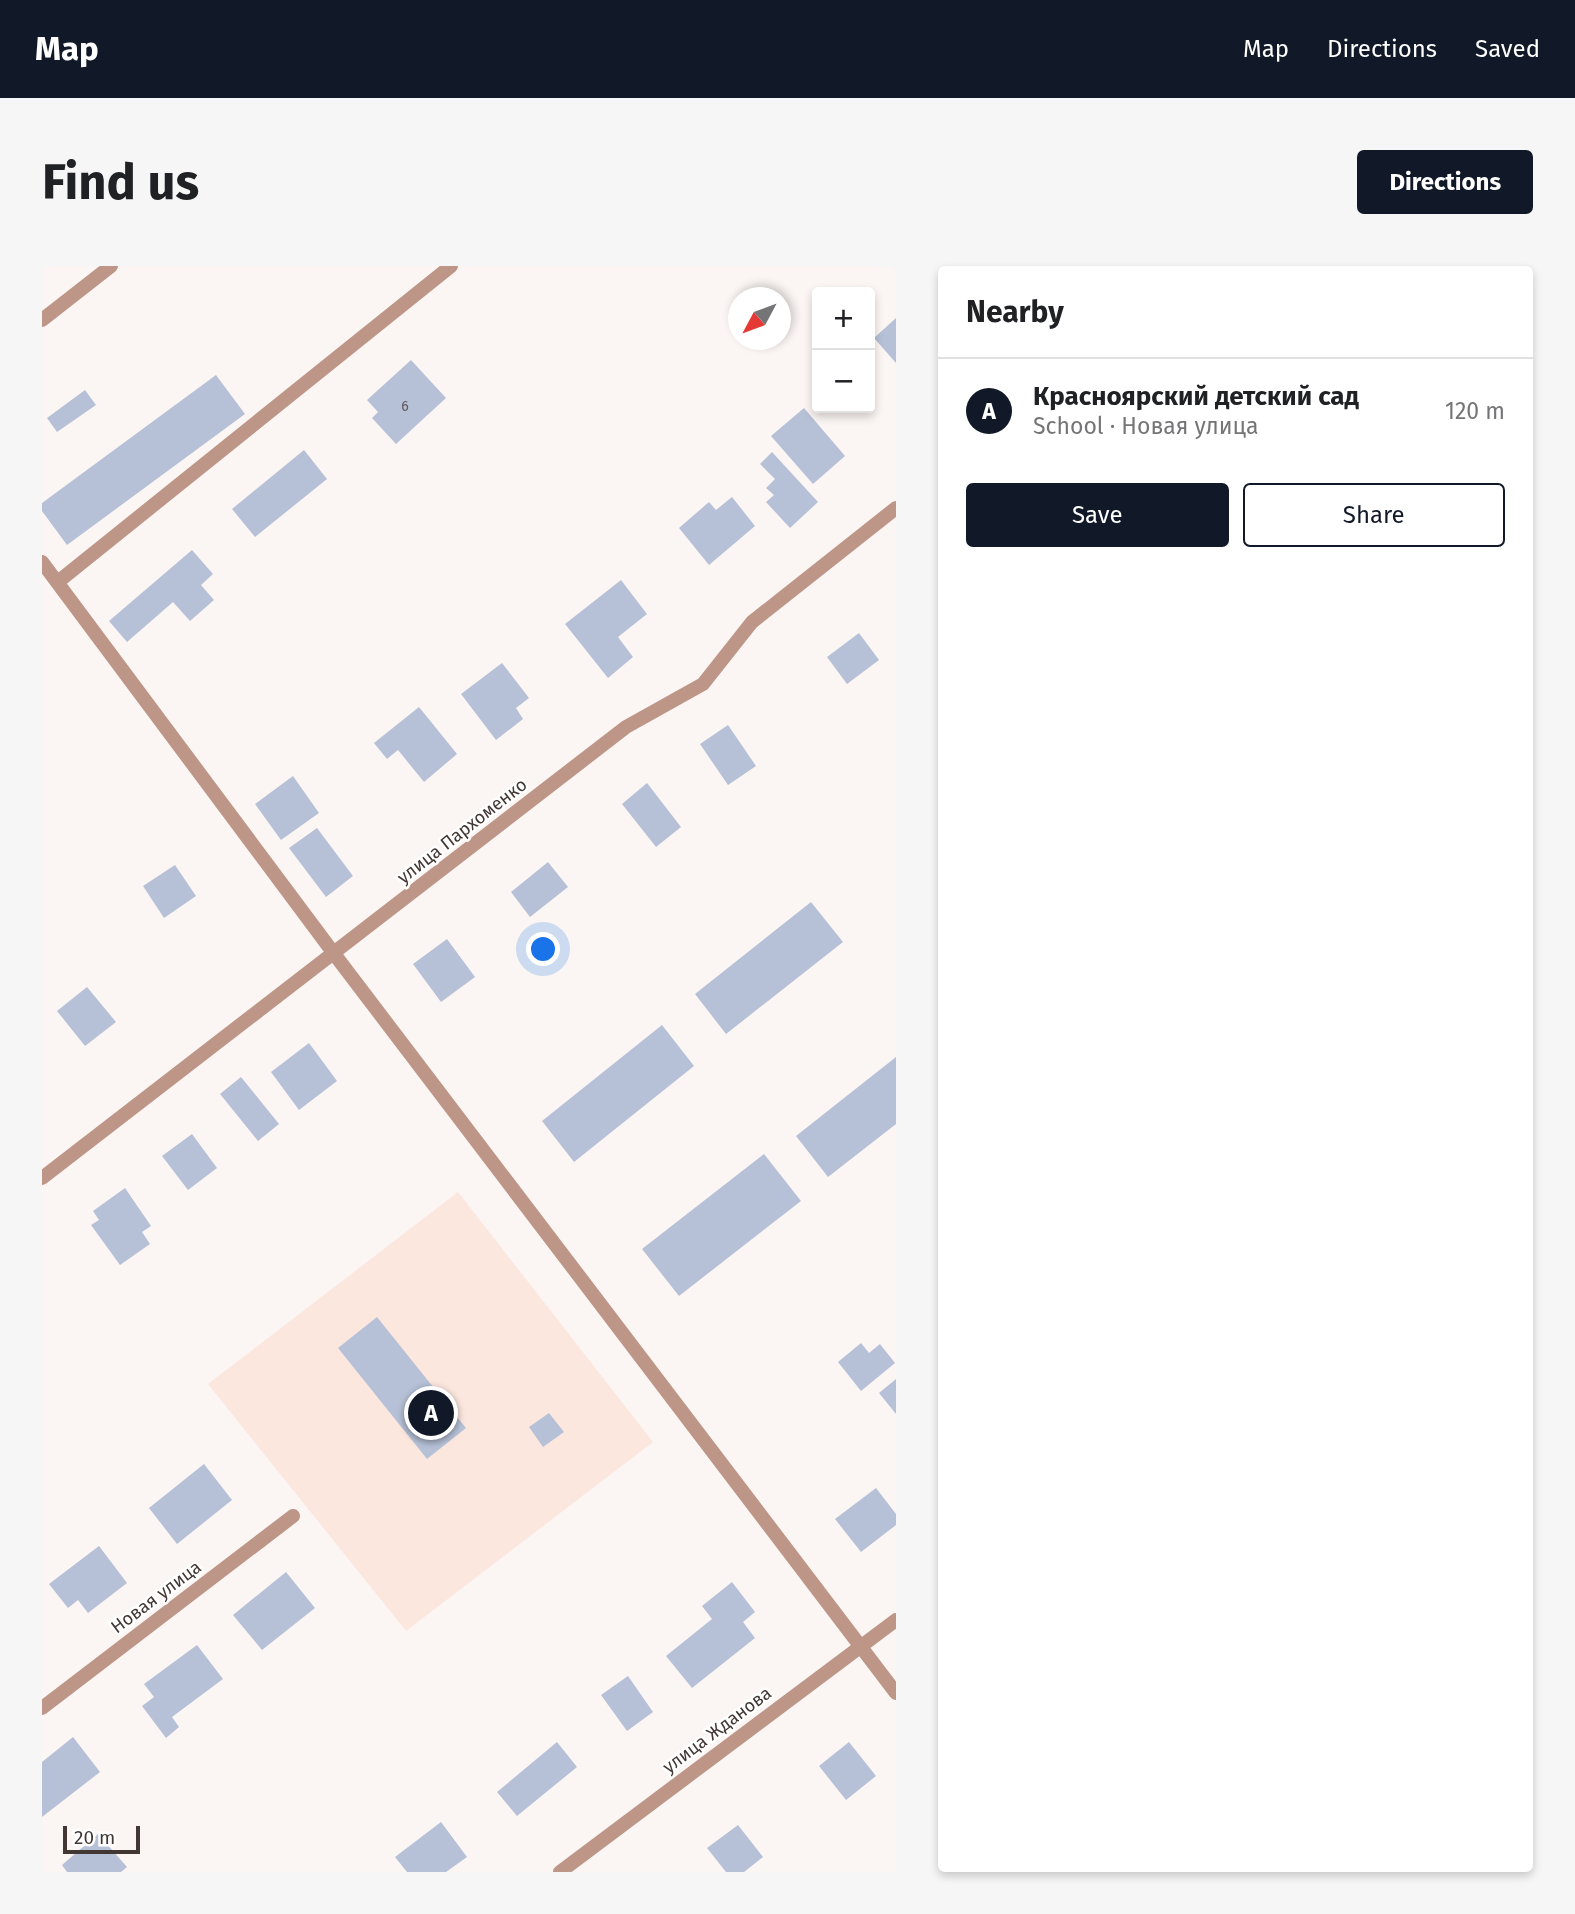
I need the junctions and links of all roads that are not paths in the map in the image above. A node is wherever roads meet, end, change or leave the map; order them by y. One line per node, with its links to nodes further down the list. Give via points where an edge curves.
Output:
1 (111, 266): 3 (street)
2 (451, 266): 6 (street)
3 (42, 320)
4 (896, 508): 7 (street, улица Пархоменко, via 752,622 703,684 626,727)
5 (42, 562): 6 (street)
6 (59, 581): 7 (street)
7 (335, 955): 8 (street, улица Пархоменко); 11 (street)
8 (42, 1178)
9 (293, 1516): 13 (street, Новая улица)
10 (896, 1619): 11 (street, улица Жданова)
11 (861, 1646): 12 (street); 14 (street, улица Жданова)
12 (896, 1692)
13 (42, 1708)
14 (560, 1872)

